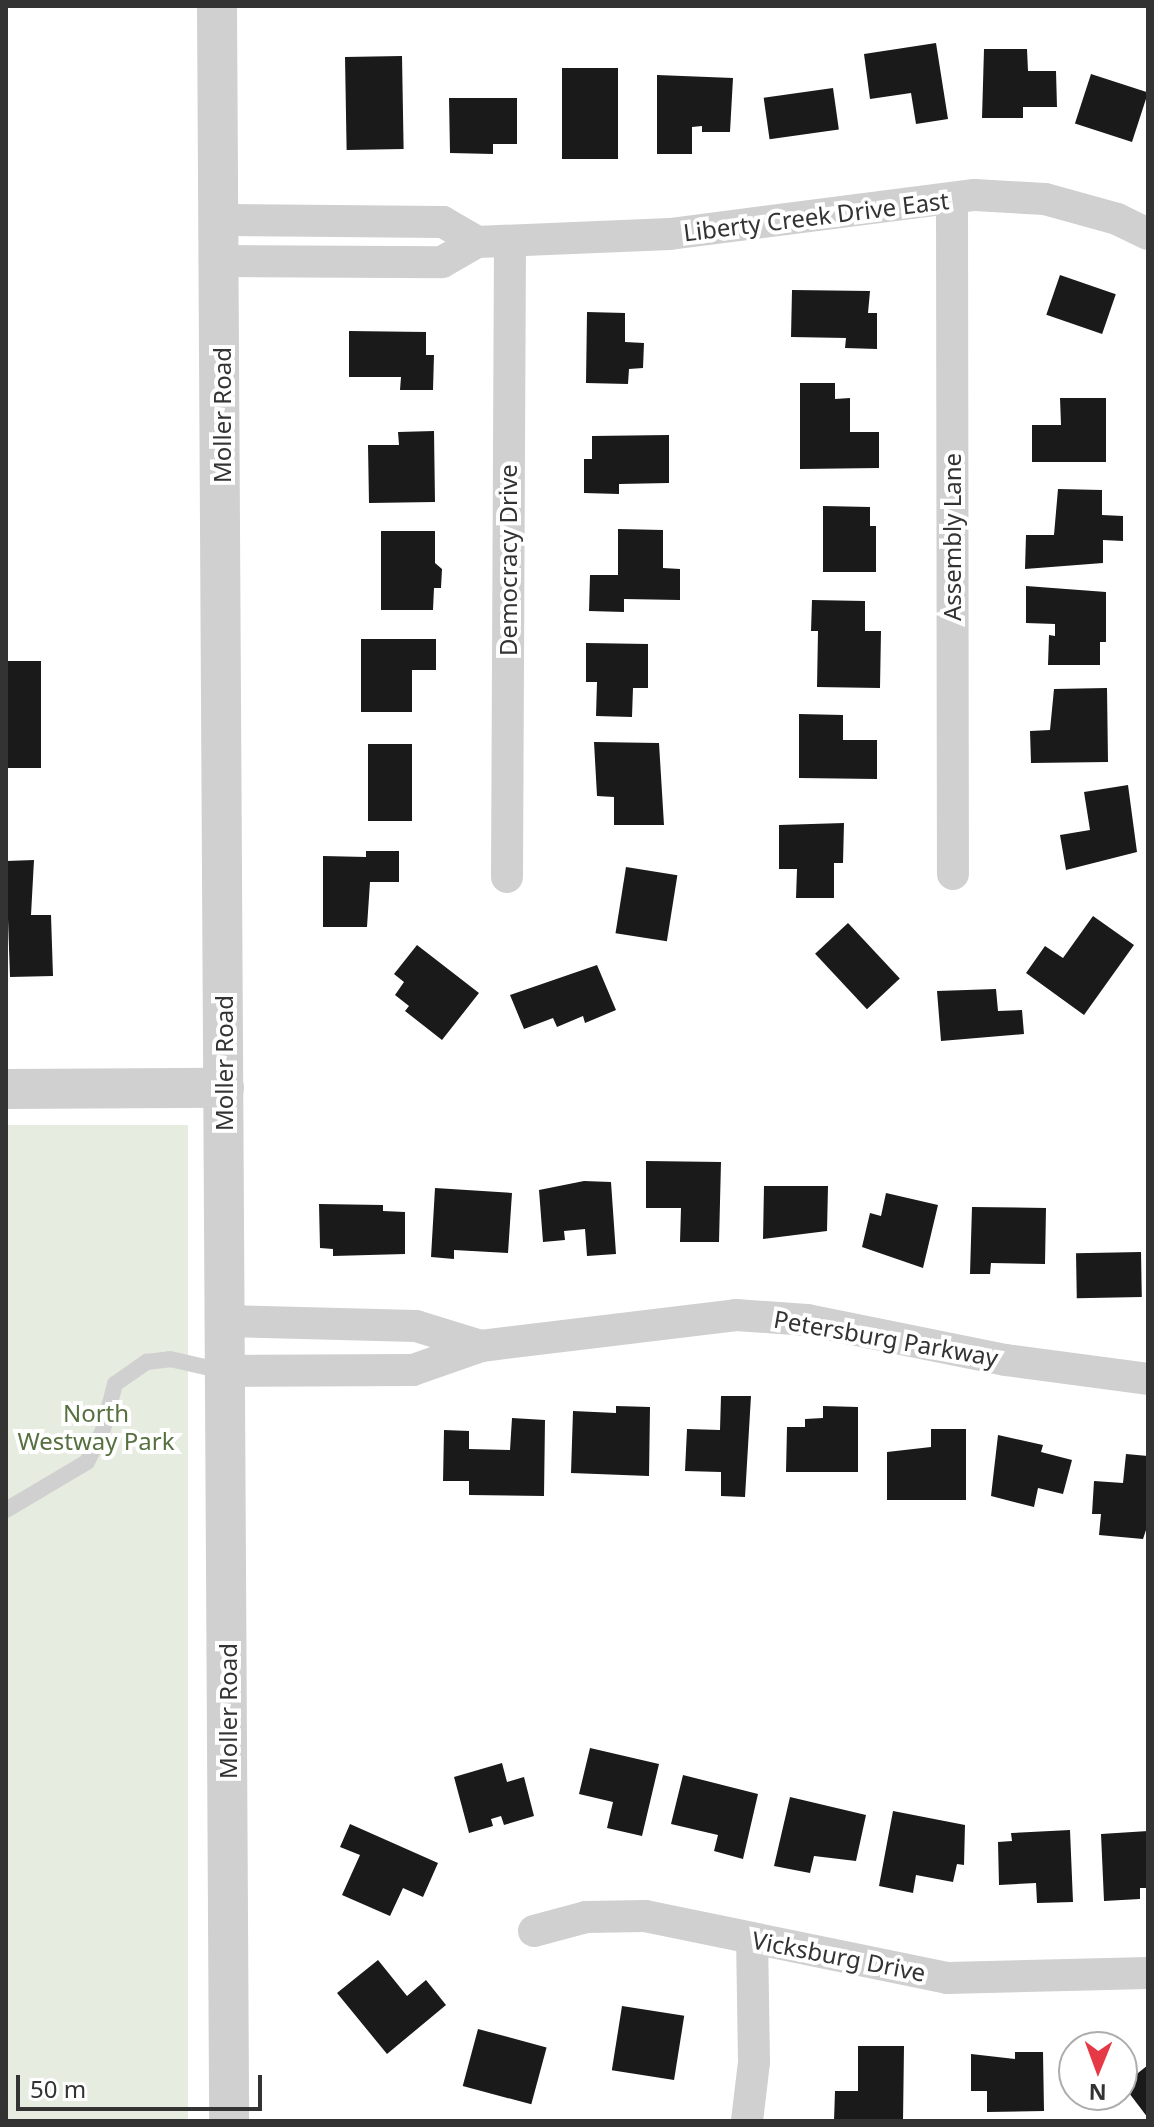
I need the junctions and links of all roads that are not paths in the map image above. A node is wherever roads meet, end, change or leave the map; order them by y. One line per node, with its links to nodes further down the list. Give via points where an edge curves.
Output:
1 (217, 6): 3 (street, Moller Road)
2 (952, 199): 4 (street, Liberty Creek Drive East, via 1045,199 1117,219); 6 (street, Liberty Creek Drive East, via 670,234); 8 (street, Assembly Lane)
3 (221, 220): 5 (street, Liberty Creek Drive East, via 443,222); 7 (street, Moller Road)
4 (1148, 234)
5 (477, 242): 6 (street, Liberty Creek Drive East); 7 (street, via 442,262)
6 (510, 243): 9 (street, Democracy Drive)
7 (222, 261): 10 (street, Moller Road)
8 (953, 874)
9 (507, 877)
10 (224, 1088): 11 (street); 12 (street, Moller Road)
11 (6, 1089)
12 (226, 1321): 13 (street, Petersburg Parkway, via 416,1326); 14 (street, Moller Road)
13 (481, 1346): 14 (street, Petersburg Parkway, via 413,1370); 15 (street, Petersburg Parkway, via 708,1318 779,1317 1006,1360)
14 (226, 1371): 16 (lane, via 170,1359 147,1362 115,1384 102,1433 87,1462); 20 (street, Moller Road)
15 (1148, 1379)
16 (6, 1510)
17 (534, 1931): 18 (street, Vicksburg Drive, via 600,1915 645,1916)
18 (752, 1939): 19 (street, Vicksburg Drive, via 947,1978); 21 (street, via 754,2062)
19 (1148, 1973)
20 (229, 2121)
21 (747, 2121)

